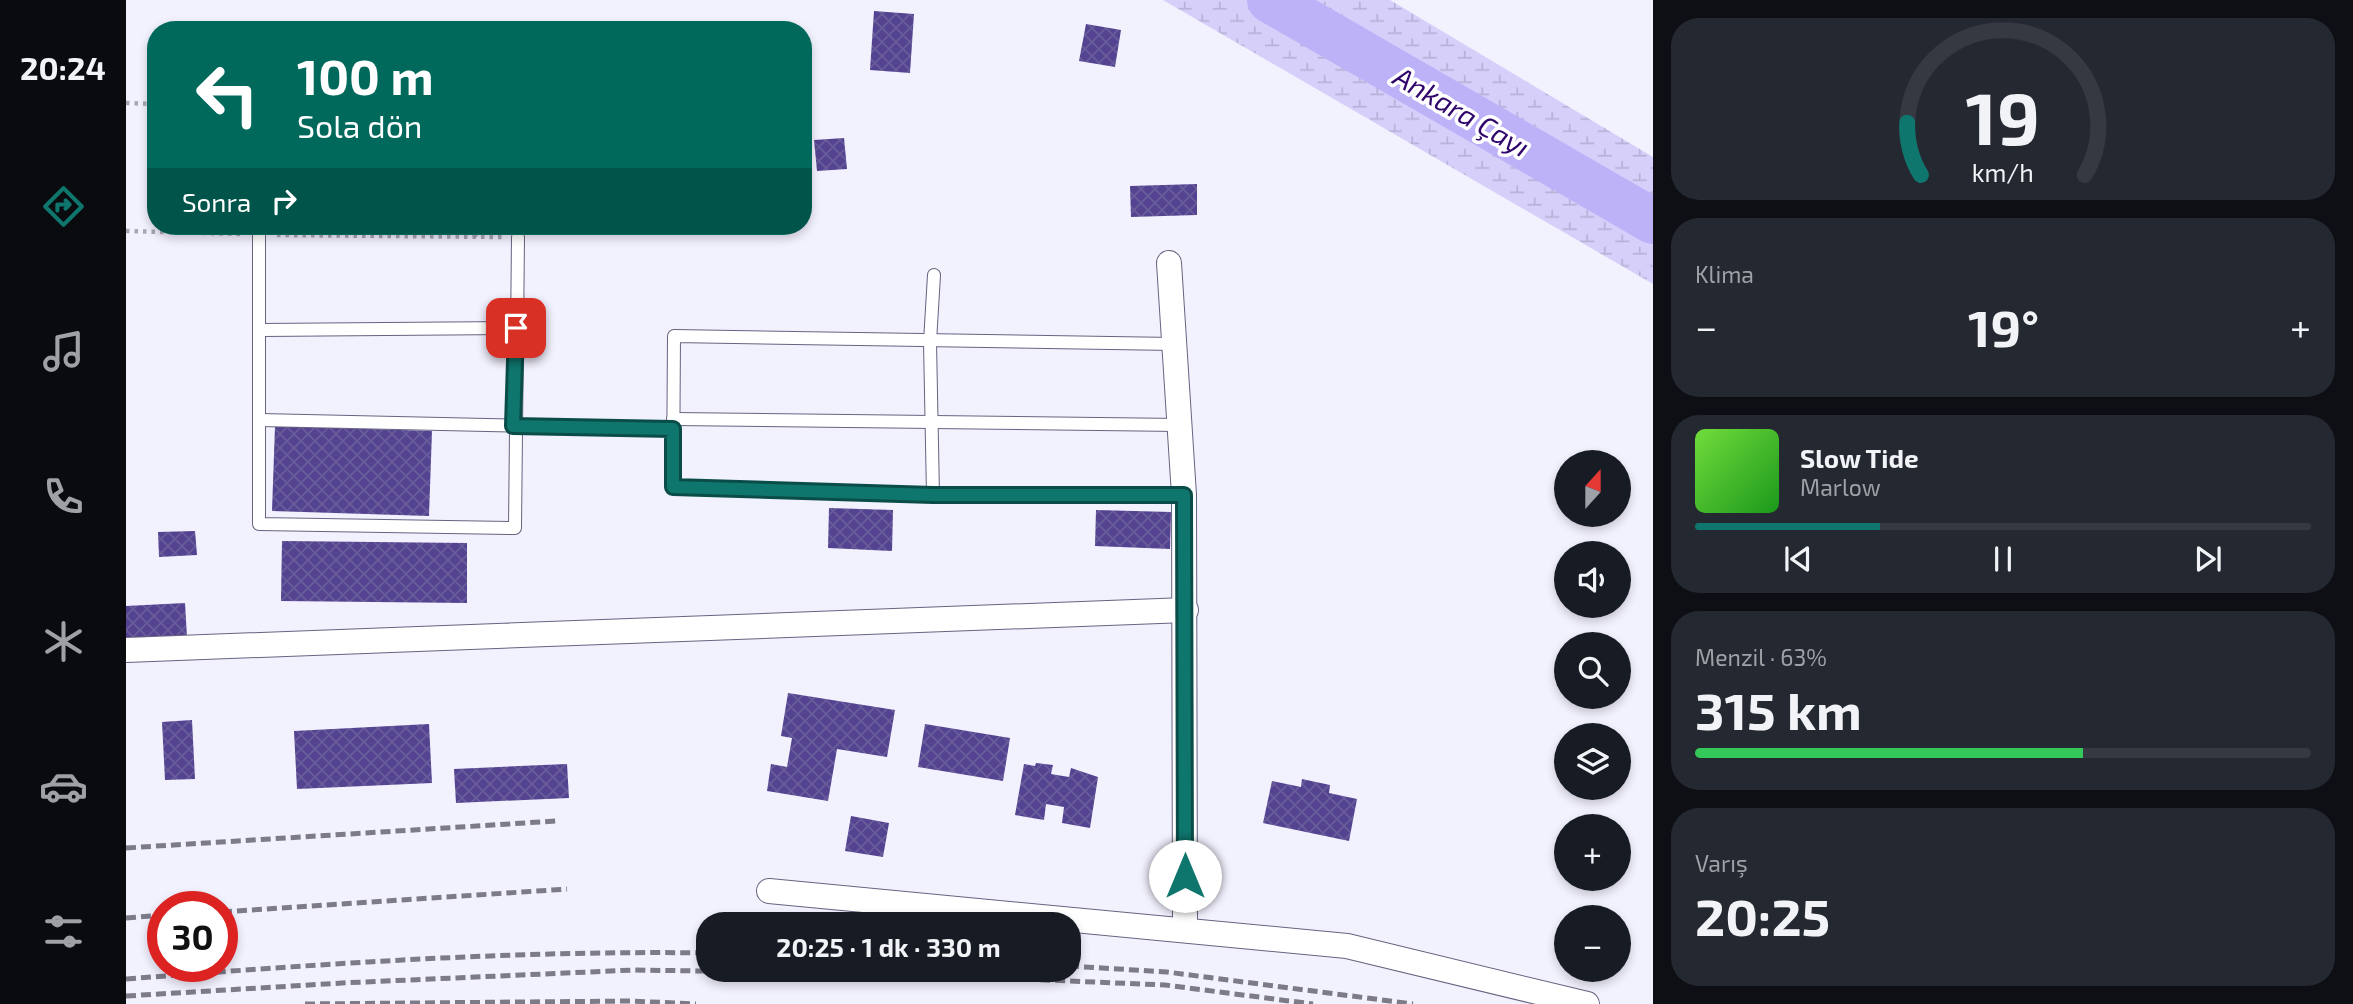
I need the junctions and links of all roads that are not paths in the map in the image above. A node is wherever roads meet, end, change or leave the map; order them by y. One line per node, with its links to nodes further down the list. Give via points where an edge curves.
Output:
1 (260, 235): 6 (lane)
2 (518, 237): 5 (lane)
3 (1169, 263): 8 (street)
4 (934, 275): 7 (lane)
5 (516, 328): 6 (lane); 13 (lane)
6 (261, 330): 9 (lane)
7 (930, 342): 8 (lane); 10 (lane); 11 (lane, via 674,335)
8 (1174, 344): 12 (street)
9 (260, 420): 13 (lane); 13 (lane, via 259,524 515,528)
10 (932, 422): 11 (lane); 12 (lane); 14 (lane)
11 (673, 424): 13 (lane); 14 (lane, via 673,487)
12 (1180, 425): 15 (street)
13 (513, 426)
14 (933, 495): 15 (lane)
15 (1184, 495): 16 (street)
16 (1186, 610): 17 (street); 19 (street)
17 (126, 650)
18 (769, 891): 19 (street)
19 (1185, 929): 20 (street, via 1347,946)
20 (1587, 1004)

